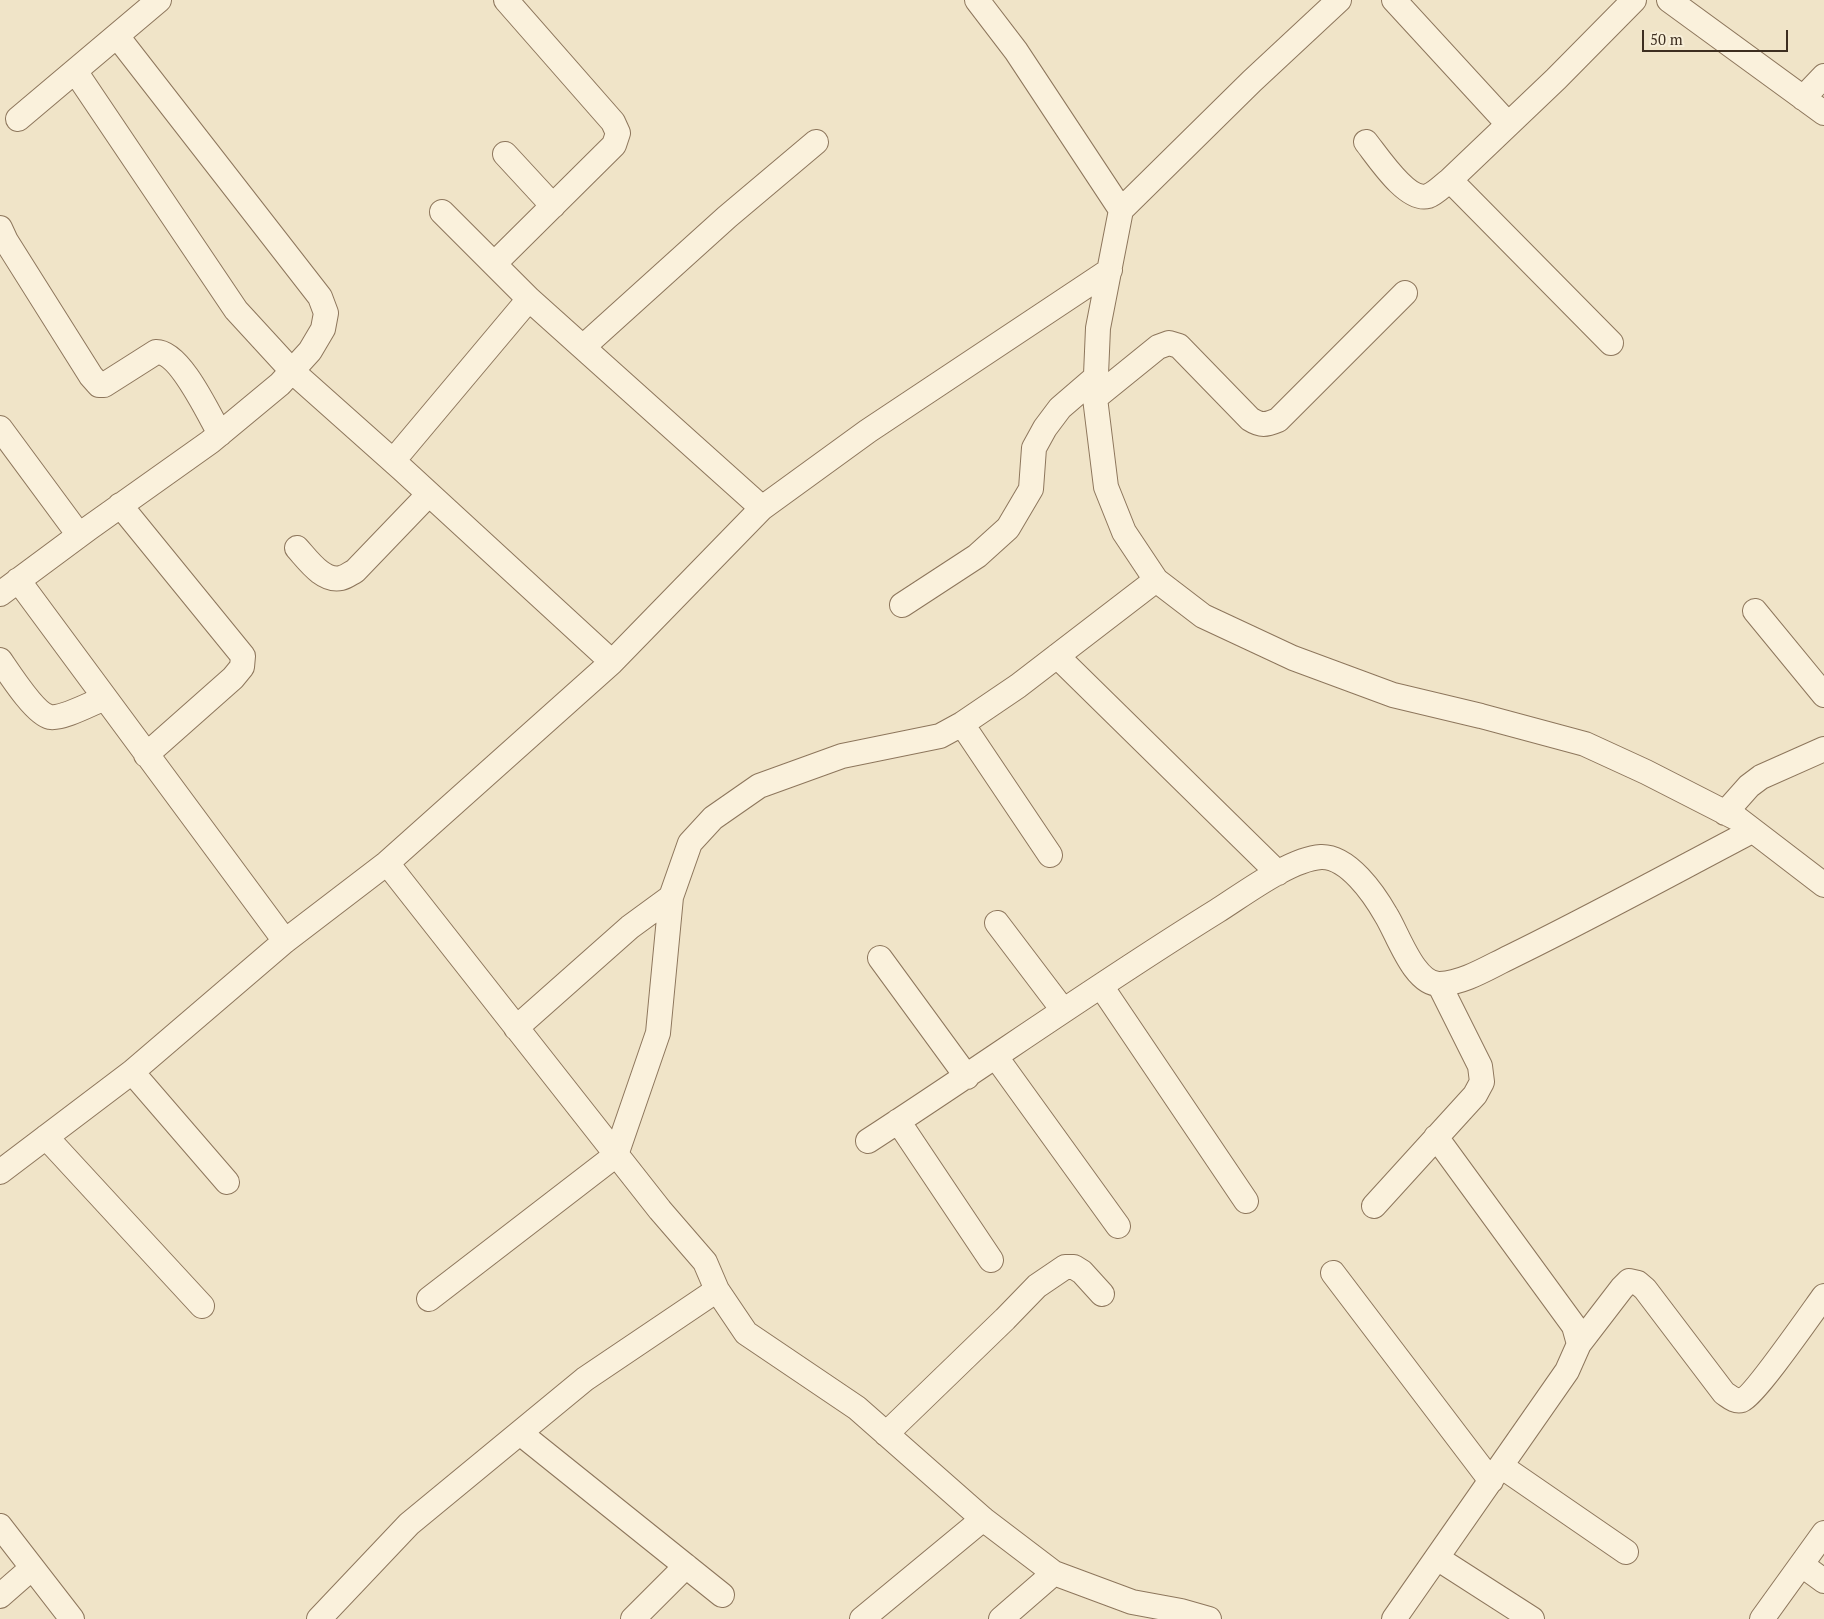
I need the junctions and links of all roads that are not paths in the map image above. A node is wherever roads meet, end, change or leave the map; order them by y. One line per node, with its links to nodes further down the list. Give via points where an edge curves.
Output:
1 (159, 0): 8 (street)
2 (506, 0): 19 (street, via 614,122 618,133 614,145)
3 (977, 0): 20 (street, via 1016,51)
4 (1338, 0): 20 (street)
5 (1394, 0): 14 (street)
6 (1634, 0): 14 (street)
7 (1669, 0): 11 (street)
8 (117, 36): 9 (street); 29 (street, via 320,297 326,313 323,329 310,351)
9 (75, 71): 13 (street); 29 (street, via 236,310)
10 (1824, 76): 11 (street)
11 (1802, 98): 12 (street)
12 (1824, 113)
13 (18, 119)
14 (1508, 124): 18 (street)
15 (816, 142): 28 (street)
16 (1366, 142): 18 (street, via 1407,191 1417,196 1427,196)
17 (505, 154): 19 (street)
18 (1450, 180): 27 (street)
19 (553, 206): 23 (street)
20 (1121, 210): 24 (street)
21 (442, 212): 23 (street)
22 (0, 228): 32 (street, via 98,385 104,385 156,352 162,352 183,371)
23 (494, 264): 26 (street)
24 (1110, 270): 30 (street, via 1098,328); 36 (street, via 868,430)
25 (1405, 293): 30 (street, via 1278,420 1266,425 1250,419 1179,346 1170,343 1158,347)
26 (530, 299): 28 (street); 33 (street)
27 (1611, 343)
28 (583, 347): 36 (street)
29 (292, 371): 32 (street); 33 (street)
30 (1095, 388): 39 (street, via 1106,487 1124,532); 41 (street, via 1060,408 1044,428 1034,448 1031,489 1008,528 977,556)
31 (0, 428): 37 (street)
32 (220, 434): 35 (street)
33 (393, 461): 34 (street)
34 (429, 494): 38 (street, via 355,570 343,578 333,579 320,572); 45 (street)
35 (120, 505): 37 (street); 50 (street, via 243,656 242,667 233,678)
36 (762, 508): 45 (street)
37 (79, 535): 40 (street)
38 (297, 548)
39 (1156, 580): 43 (street); 51 (street, via 1203,616 1293,658 1393,695 1585,744)
40 (5, 588): 47 (street)
41 (902, 605)
42 (1755, 611): 46 (street)
43 (1057, 656): 48 (street); 55 (street)
44 (0, 660): 47 (street, via 39,711 50,717 62,716)
45 (612, 662): 54 (street)
46 (1824, 695)
47 (105, 698): 50 (street)
48 (962, 724): 53 (street); 57 (street, via 940,736 842,756 759,786 713,818 690,842)
49 (1824, 749): 51 (street, via 1761,777)
50 (146, 755): 59 (street)
51 (1725, 813): 52 (street)
52 (1752, 831): 56 (street); 61 (street, via 1540,942 1461,980)
53 (1050, 855)
54 (387, 863): 59 (street); 64 (street)
55 (1278, 873): 61 (street, via 1310,858 1325,857 1353,870 1386,914 1418,972 1427,981); 62 (street)
56 (1824, 885)
57 (671, 897): 64 (street, via 630,928); 72 (street, via 658,1034)
58 (997, 923): 63 (street)
59 (285, 941): 66 (street)
60 (880, 958): 67 (street)
61 (1439, 984): 70 (street, via 1480,1066 1482,1082 1474,1096)
62 (1101, 986): 63 (street); 75 (street)
63 (1063, 1010): 65 (street)
64 (516, 1028): 72 (street)
65 (996, 1057): 67 (street); 77 (street)
66 (132, 1072): 69 (street); 74 (street)
67 (967, 1077): 68 (street)
68 (898, 1122): 71 (street); 78 (street)
69 (46, 1137): 73 (street); 84 (street)
70 (1436, 1137): 76 (street); 85 (street, via 1574,1326)
71 (868, 1141)
72 (616, 1155): 80 (street, via 705,1262); 83 (street)
73 (0, 1172)
74 (227, 1182)
75 (1246, 1201)
76 (1374, 1206)
77 (1118, 1226)
78 (991, 1260)
79 (1333, 1273): 88 (street)
80 (717, 1290): 86 (street, via 585,1379); 87 (street, via 746,1333 857,1408)
81 (1102, 1294): 87 (street, via 1082,1272 1074,1267 1065,1267 1037,1286)
82 (1824, 1296): 85 (street, via 1749,1396 1742,1400 1733,1400 1724,1394 1638,1283 1630,1281 1622,1288)
83 (429, 1299)
84 (202, 1306)
85 (1579, 1344): 88 (street, via 1567,1370)
86 (520, 1433): 95 (street); 103 (street, via 409,1524)
87 (886, 1434): 89 (street)
88 (1496, 1474): 92 (street); 93 (street)
89 (983, 1519): 97 (street); 105 (street)
90 (0, 1526): 96 (street)
91 (1824, 1533): 94 (street)
92 (1626, 1552)
93 (1437, 1558): 108 (street); 109 (street)
94 (1802, 1565): 98 (street); 110 (street)
95 (686, 1566): 99 (street); 104 (street)
96 (32, 1568): 100 (street); 102 (street)
97 (1054, 1573): 101 (street, via 1132,1602); 106 (street)
98 (1824, 1580)
99 (722, 1595)
100 (0, 1596)
101 (1179, 1615): 107 (street)
102 (72, 1619)
103 (318, 1619)
104 (633, 1619)
105 (862, 1619)
106 (1001, 1619)
107 (1209, 1619)
108 (1394, 1619)
109 (1532, 1619)
110 (1762, 1619)

